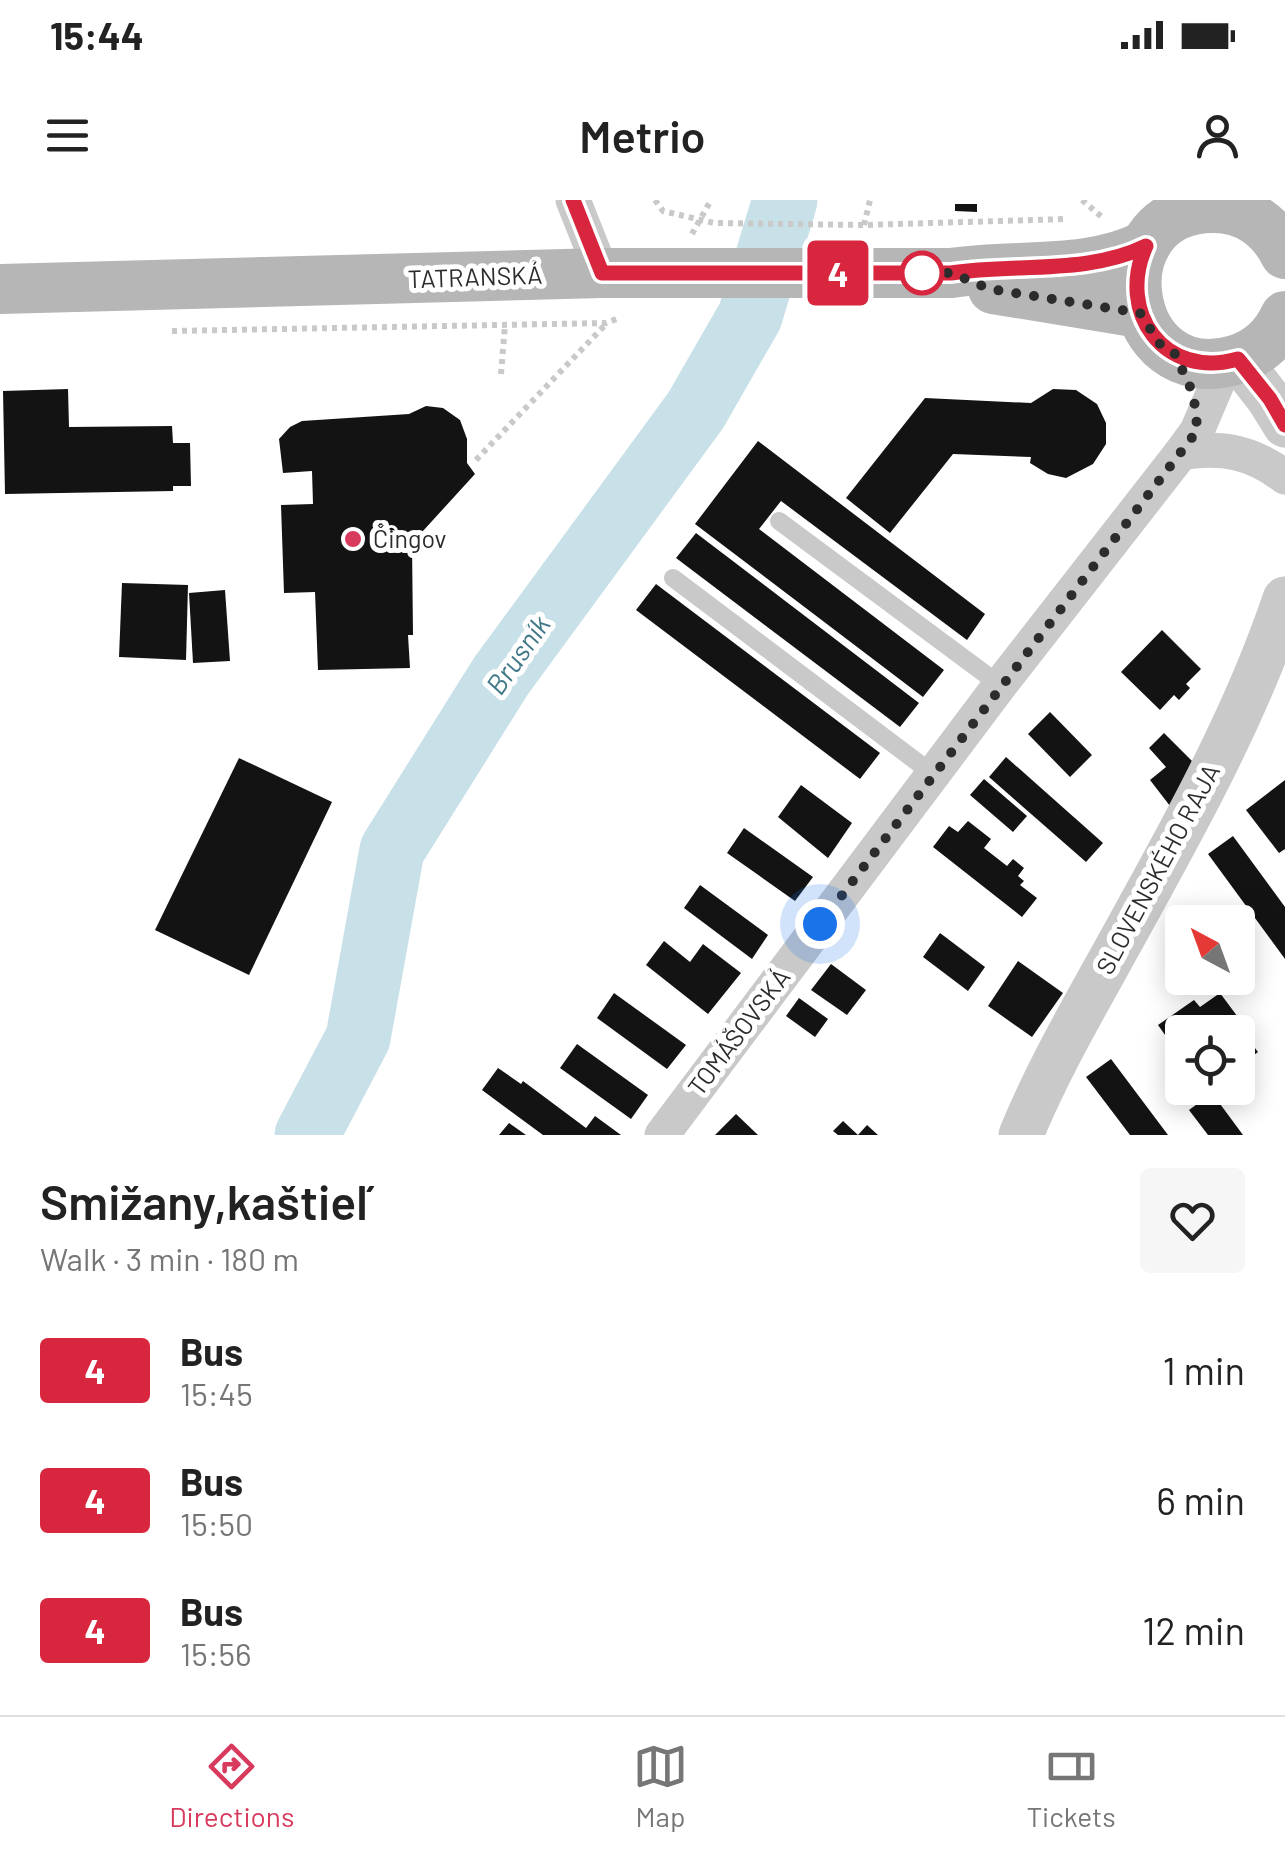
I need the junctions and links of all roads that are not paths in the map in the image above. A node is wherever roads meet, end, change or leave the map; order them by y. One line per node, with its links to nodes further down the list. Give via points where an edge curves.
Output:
1 (574, 200): 7 (street)
2 (1268, 210): 3 (main road, TATRANSKÁ, via 1201,208 1170,220); 4 (main road, TATRANSKÁ)
3 (1146, 246): 5 (main road, TATRANSKÁ, via 1091,263); 8 (main road, via 1135,279)
4 (1285, 254)
5 (951, 273): 7 (main road, TATRANSKÁ, via 686,262); 8 (main road, TATRANSKÁ, via 990,289)
6 (0, 289): 7 (main road, TATRANSKÁ)
7 (614, 294)
8 (1140, 313): 10 (main road)
9 (1284, 327): 11 (main road)
10 (1175, 354): 11 (main road, via 1201,363); 13 (street, via 1194,399)
11 (1232, 361): 12 (street, via 1270,399); 13 (street, TOMÁŠOVSKÁ)
12 (1285, 425)
13 (1189, 442): 14 (street, via 1238,451); 18 (street, TOMÁŠOVSKÁ)
14 (1285, 478)
15 (780, 521): 18 (lane)
16 (673, 578): 19 (lane)
17 (1285, 599): 21 (street, SLOVENSKÉHO RAJA, via 1245,703)
18 (1000, 684): 19 (street, TOMÁŠOVSKÁ)
19 (933, 774): 20 (street, TOMÁŠOVSKÁ)
20 (662, 1135)
21 (1021, 1135)

